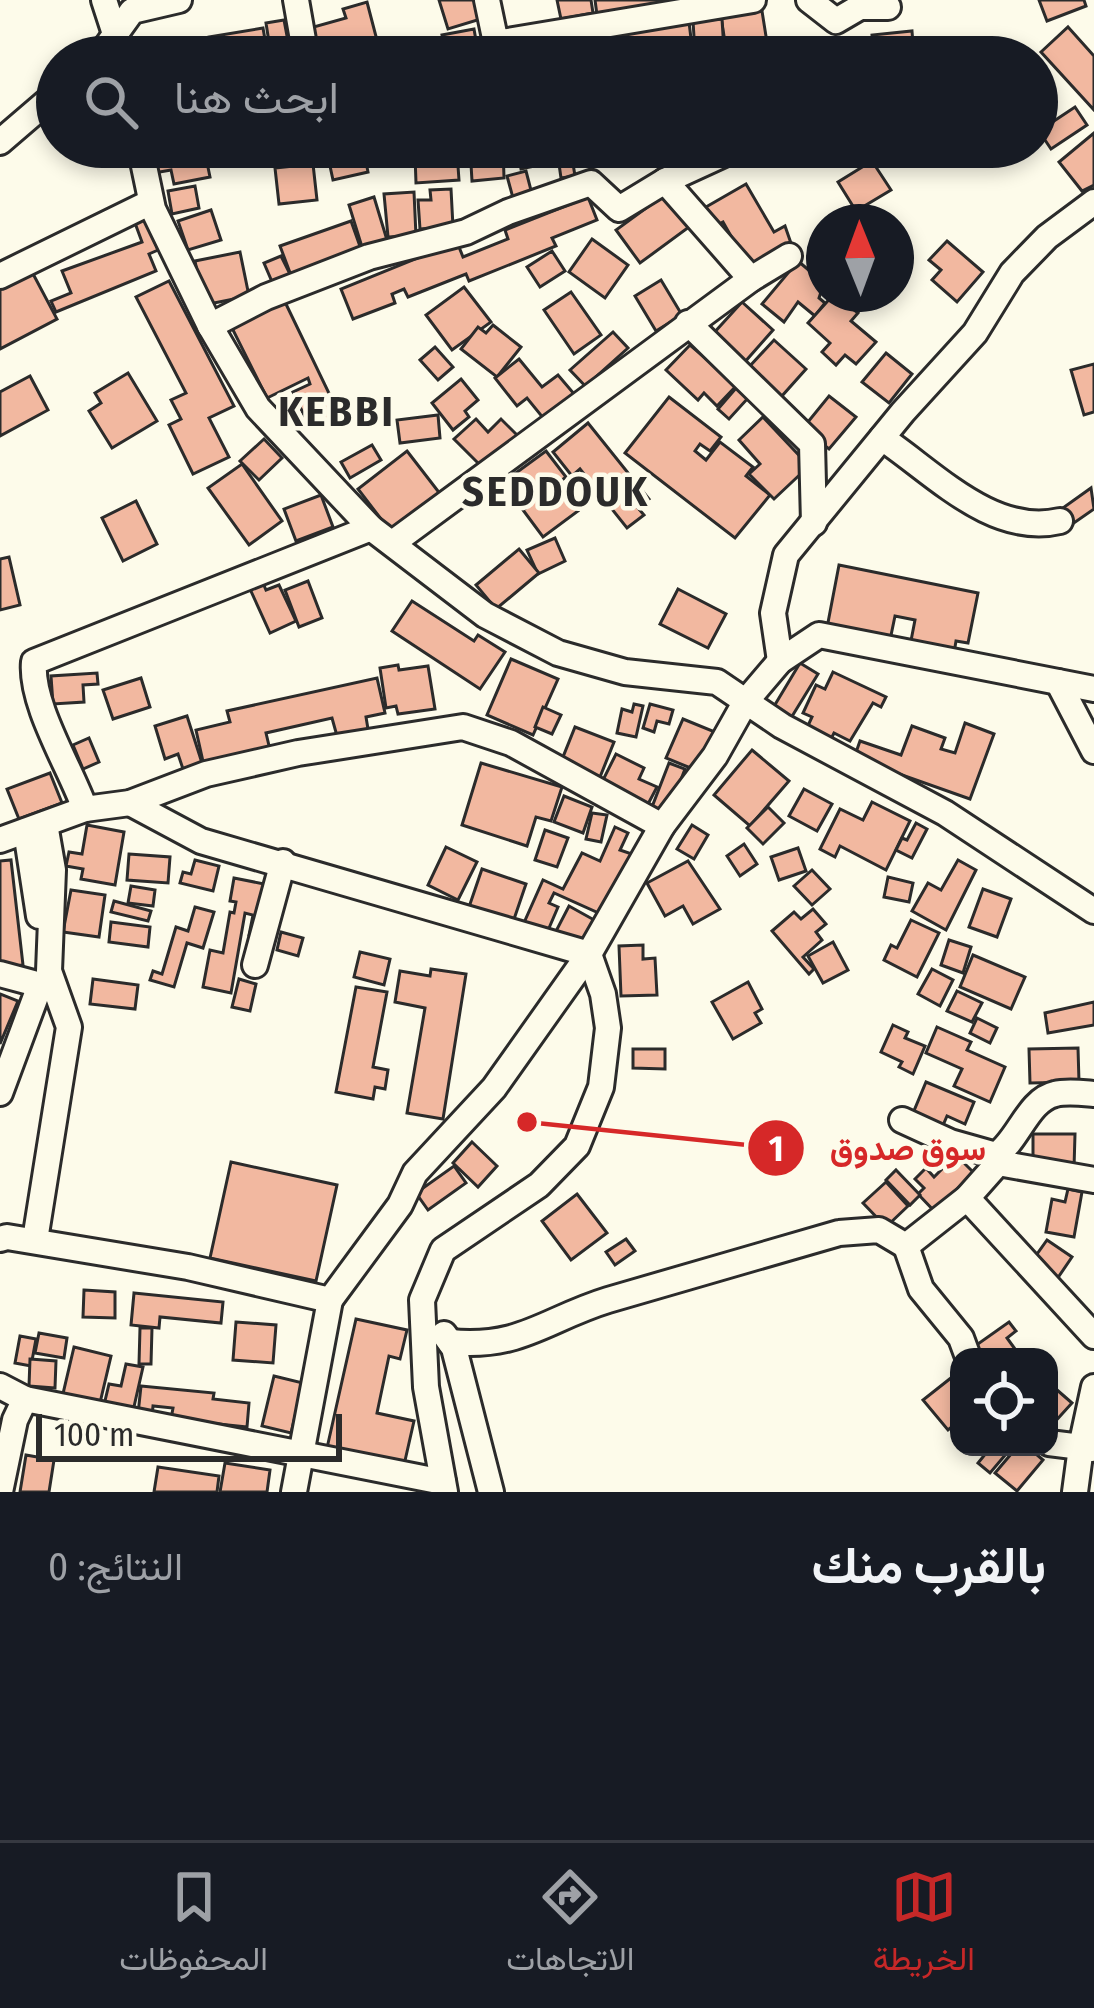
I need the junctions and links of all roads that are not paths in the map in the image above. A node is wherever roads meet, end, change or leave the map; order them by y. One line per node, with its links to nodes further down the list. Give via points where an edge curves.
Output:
1 (104, 0): 8 (street)
2 (178, 0): 9 (street, via 132,11)
3 (296, 0): 10 (street)
4 (487, 0): 11 (street)
5 (753, 0): 12 (street)
6 (809, 0): 7 (street, via 836,21 860,7)
7 (887, 7)
8 (115, 36)
9 (123, 36)
10 (302, 36)
11 (495, 36)
12 (538, 36)
13 (36, 111): 14 (street)
14 (0, 142)
15 (144, 168): 18 (street)
16 (693, 168): 17 (street)
17 (664, 181): 22 (street); 24 (street, via 619,209 591,183 572,188 466,232 350,264)
18 (151, 202): 21 (street); 24 (street)
19 (1094, 202): 25 (street, via 1012,273 975,333)
20 (789, 256): 22 (street)
21 (0, 276)
22 (751, 278): 23 (street)
23 (688, 322): 27 (street, via 812,444); 29 (street)
24 (210, 326): 28 (street, via 258,408)
25 (882, 438): 26 (street, via 989,514 1038,526); 27 (street)
26 (1060, 521)
27 (814, 523): 30 (street, via 786,555 773,613)
28 (371, 528): 29 (street); 36 (street, via 34,662 43,707)
29 (394, 542): 33 (street, via 485,615 557,653 717,682)
30 (780, 661): 31 (street, via 819,635); 33 (street)
31 (1058, 682): 32 (street); 34 (street)
32 (1094, 689)
33 (746, 701): 37 (street); 41 (street, via 945,813)
34 (1094, 751)
35 (130, 803): 36 (street); 37 (street, via 206,774 463,728 511,743); 40 (street, via 201,841)
36 (85, 809): 38 (street)
37 (662, 826): 42 (street)
38 (36, 827): 39 (street); 45 (street); 53 (street, via 53,870 49,971 69,1027)
39 (0, 840)
40 (283, 862): 42 (street); 43 (street)
41 (1094, 911)
42 (589, 954): 55 (street, via 494,1088 415,1173); 56 (street, via 608,1028 601,1087 577,1146 539,1185 443,1250)
43 (255, 964)
44 (0, 974): 45 (street)
45 (37, 984): 46 (street)
46 (0, 1093)
47 (1094, 1094): 49 (street, via 1042,1100)
48 (902, 1120): 49 (street)
49 (997, 1159): 50 (street); 51 (street)
50 (1094, 1180)
51 (967, 1198): 54 (street); 57 (street)
52 (0, 1240): 53 (street)
53 (34, 1240): 55 (street)
54 (906, 1246): 58 (street, via 879,1230 839,1232 602,1302 537,1331 485,1345); 59 (street, via 921,1289)
55 (330, 1300): 64 (street)
56 (422, 1300): 58 (street); 65 (street)
57 (1094, 1336)
58 (450, 1342): 68 (street)
59 (965, 1348)
60 (0, 1386): 62 (street)
61 (1094, 1387): 63 (street)
62 (25, 1399): 64 (street); 66 (street)
63 (1087, 1448): 69 (street)
64 (303, 1454): 65 (street); 67 (street)
65 (444, 1487)
66 (0, 1492)
67 (294, 1492)
68 (491, 1492)
69 (1075, 1492)

